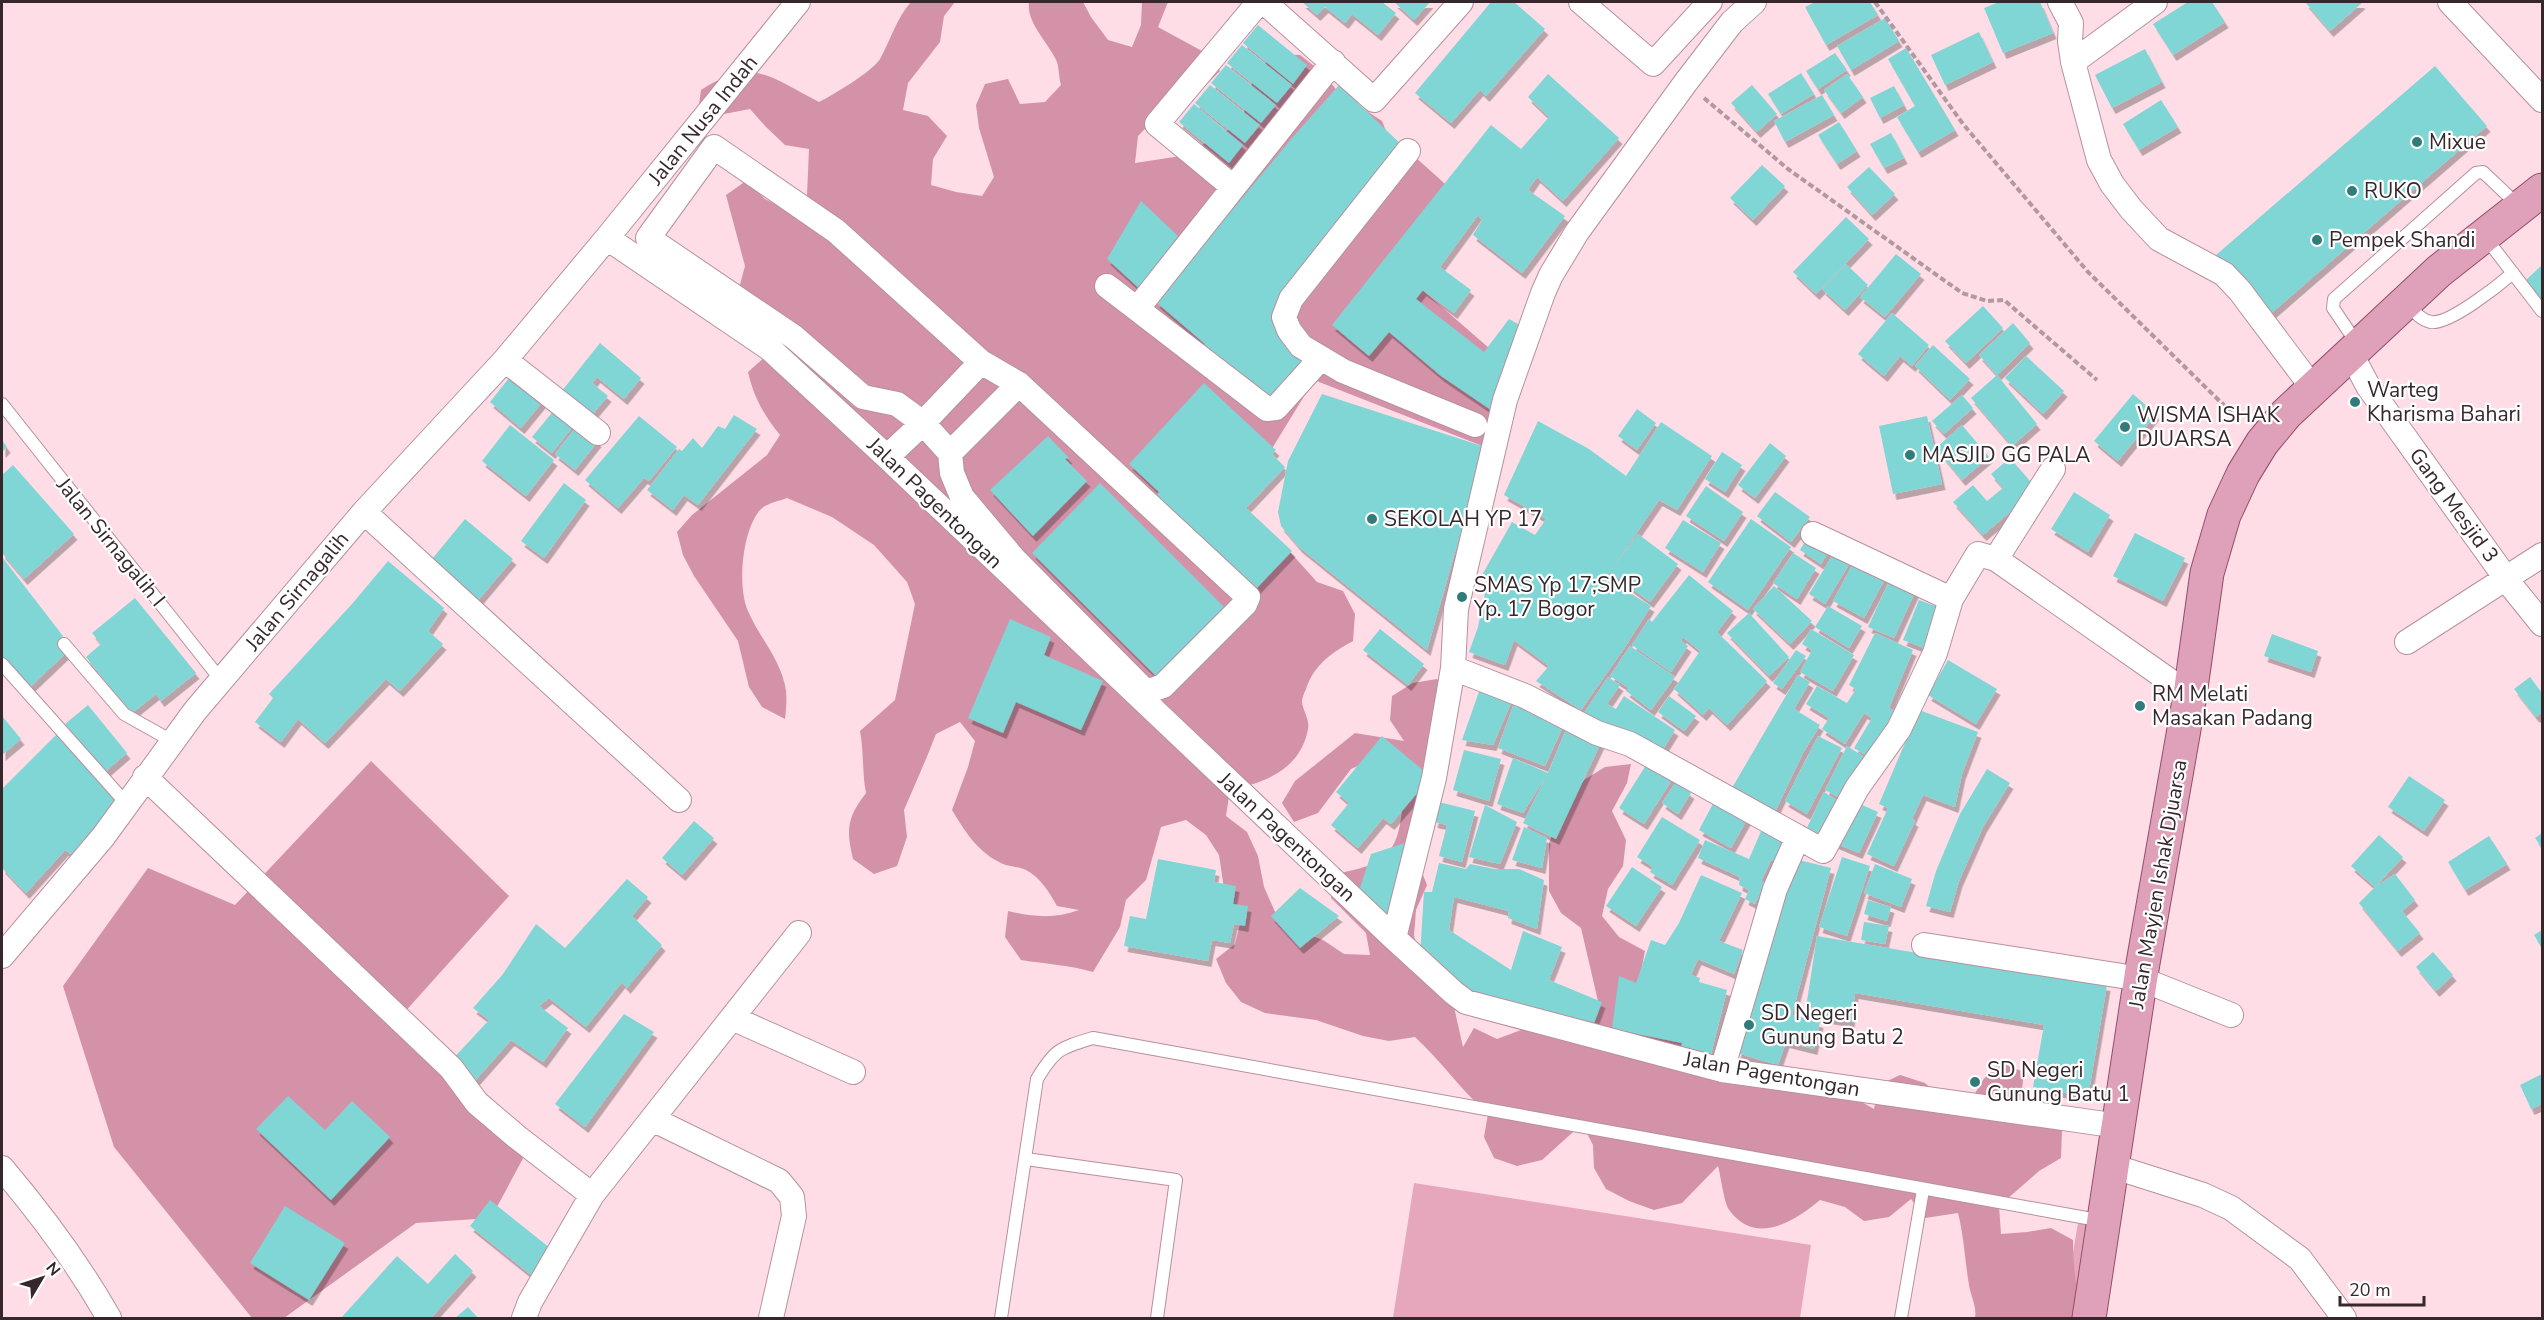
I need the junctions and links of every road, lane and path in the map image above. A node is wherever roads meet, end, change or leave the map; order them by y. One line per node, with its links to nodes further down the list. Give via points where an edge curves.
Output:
1 (798, 2): 20 (street, Jalan Nusa Indah)
2 (1259, 2): 17 (street, via 1157,124)
3 (1264, 2): 12 (street)
4 (1461, 2): 12 (street, via 1374,100)
5 (1581, 2): 6 (street, via 1653,64)
6 (1710, 2)
7 (1754, 2): 14 (street, via 1732,22)
8 (1875, 2): 37 (path, via 1963,124 2088,272)
9 (2060, 2): 13 (street, via 2071,23)
10 (2155, 2): 13 (street)
11 (2450, 2): 15 (street)
12 (1333, 62): 17 (street)
13 (2073, 62): 32 (street, via 2099,160 2112,184 2159,239 2224,274)
14 (1686, 82): 30 (path, via 1788,169 1962,293 1987,301 2004,300); 51 (street, via 1566,249 1543,293 1505,400 1456,609)
15 (2542, 100)
16 (1408, 151): 27 (street, via 1291,299 1284,317 1289,330 1301,346)
17 (1233, 188): 24 (street)
18 (2531, 198): 19 (main road, Jalan Mayjen Ishak Djuarsa); 26 (lane, via 2483,172 2476,173 2334,299 2333,308)
19 (2484, 236): 21 (lane); 23 (main road, Jalan Mayjen Ishak Djuarsa)
20 (607, 238): 28 (street, Jalan Sirnagalih); 39 (street, Jalan Pagentongan, via 769,348)
21 (2513, 273): 23 (lane, via 2439,323 2423,320); 25 (lane)
22 (1107, 286): 24 (street)
23 (2405, 301): 26 (main road, Jalan Mayjen Ishak Djuarsa)
24 (1137, 309): 27 (street, via 1267,409 1276,408)
25 (2542, 311)
26 (2354, 348): 32 (main road, Jalan Mayjen Ishak Djuarsa); 45 (street, Gang Mesjid 3, via 2368,386)
27 (1321, 358): 35 (street, via 1343,371)
28 (505, 360): 36 (street); 41 (street, Jalan Sirnagalih)
29 (981, 362): 31 (street); 34 (street); 34 (street, via 836,231 714,147 648,238 794,337 863,397 897,404)
30 (2097, 380)
31 (1019, 384): 38 (street); 38 (street, via 1248,597 1207,644 1163,686 1146,692 1014,559 962,497 952,473)
32 (2312, 387): 37 (main road, Jalan Mayjen Ishak Djuarsa)
33 (2, 404): 52 (lane, Jalan Sirnagalih I)
34 (923, 423): 38 (street); 39 (street)
35 (1475, 425)
36 (598, 433)
37 (2262, 442): 53 (main road, Jalan Mayjen Ishak Djuarsa, via 2224,516 2210,563)
38 (950, 453)
39 (887, 456): 60 (street, Jalan Pagentongan)
40 (2053, 469): 44 (street)
41 (364, 512): 52 (street, Jalan Sirnagalih); 56 (street)
42 (1813, 534): 46 (street)
43 (2542, 555): 45 (street)
44 (1996, 559): 46 (street, via 1978,554); 53 (street)
45 (2505, 577): 47 (street, Gang Mesjid 3); 48 (street)
46 (1951, 599): 58 (street, via 1935,653 1899,729 1857,789 1823,851)
47 (2542, 624)
48 (2407, 642)
49 (64, 644): 54 (lane, via 124,714)
50 (2, 664): 57 (lane)
51 (1453, 668): 58 (street, via 1630,744); 60 (street, via 1434,778)
52 (221, 680): 54 (street, Jalan Sirnagalih)
53 (2190, 696): 63 (main road, Jalan Mayjen Ishak Djuarsa)
54 (172, 741): 55 (street, Jalan Sirnagalih)
55 (145, 777): 57 (street, Jalan Sirnagalih); 74 (street, via 451,1068 477,1103)
56 (679, 800)
57 (126, 803): 62 (street, Jalan Sirnagalih, via 103,837)
58 (1798, 837): 66 (street, via 1775,889)
59 (800, 933): 65 (street)
60 (1394, 938): 66 (street, Jalan Pagentongan, via 1466,1002)
61 (1924, 945): 63 (street)
62 (2, 956)
63 (2141, 979): 64 (street); 69 (main road, Jalan Mayjen Ishak Djuarsa)
64 (2231, 1015)
65 (732, 1018): 67 (street); 68 (street)
66 (1722, 1070): 69 (street, Jalan Pagentongan)
67 (853, 1072)
68 (652, 1119): 74 (street); 78 (street, via 779,1181 792,1197 794,1216)
69 (2118, 1126): 71 (main road, Jalan Mayjen Ishak Djuarsa)
70 (1026, 1159): 73 (lane, via 1037,1079 1050,1058 1064,1047 1093,1038); 79 (lane); 80 (lane, via 1176,1180)
71 (2112, 1166): 75 (main road, Jalan Mayjen Ishak Djuarsa); 83 (street, via 2204,1195 2231,1208 2300,1259)
72 (2, 1168): 76 (street, via 62,1246)
73 (1923, 1190): 75 (lane); 81 (lane)
74 (592, 1195): 77 (street)
75 (2104, 1221): 82 (main road, Jalan Mayjen Ishak Djuarsa)
76 (109, 1318)
77 (524, 1318)
78 (771, 1318)
79 (1001, 1318)
80 (1157, 1318)
81 (1901, 1318)
82 (2089, 1318)
83 (2344, 1318)

